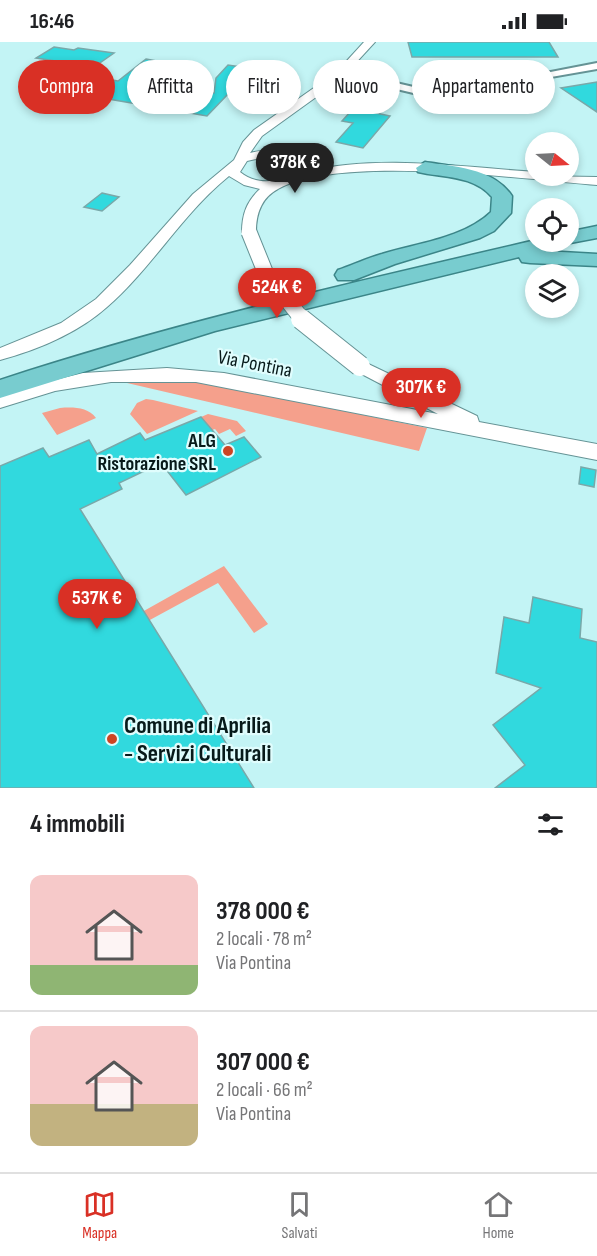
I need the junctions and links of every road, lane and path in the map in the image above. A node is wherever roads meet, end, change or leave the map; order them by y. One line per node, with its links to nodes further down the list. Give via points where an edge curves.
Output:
1 (370, 42): 2 (street)
2 (357, 60)
3 (597, 66): 4 (street, via 422,92)
4 (400, 86)
5 (313, 94): 8 (street, via 258,133 243,151)
6 (313, 97): 7 (street, via 277,138 278,147)
7 (291, 159): 8 (street, via 261,153); 10 (street); 11 (street, via 298,172)
8 (238, 168): 13 (street, via 255,184); 16 (street); 24 (street, via 196,196 95,309 52,334)
9 (426, 168): 10 (street); 12 (street); 23 (highway, via 455,172 489,184 502,196 501,213 474,234)
10 (333, 169): 11 (street)
11 (290, 179): 13 (street)
12 (597, 181)
13 (276, 184): 16 (street, via 254,204)
14 (597, 219): 15 (highway)
15 (579, 223)
16 (249, 232): 28 (street, bridge, via 254,253 280,297 321,337 360,366)
17 (597, 232): 19 (highway)
18 (525, 236): 23 (highway)
19 (579, 236)
20 (525, 249): 22 (highway)
21 (597, 260): 22 (highway, via 526,258)
22 (430, 272): 26 (highway, via 183,332)
23 (346, 275): 25 (highway, via 229,301 69,347)
24 (0, 354)
25 (0, 372)
26 (0, 388)
27 (0, 401): 28 (street, Via Pontina, via 91,378 169,373 235,381)
28 (501, 433): 29 (street)
29 (594, 451)

